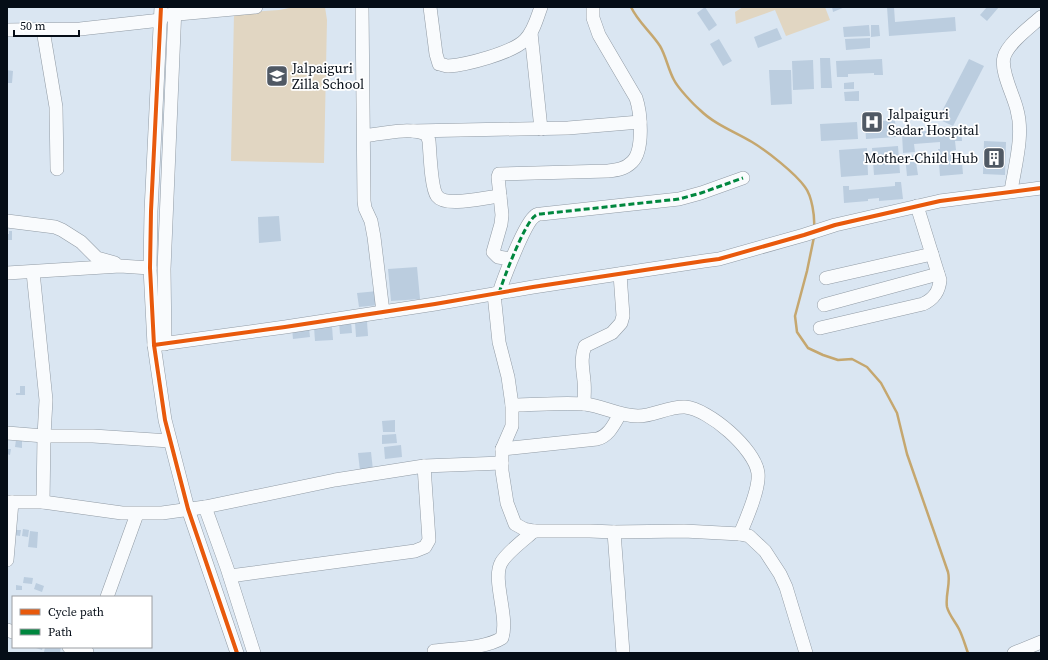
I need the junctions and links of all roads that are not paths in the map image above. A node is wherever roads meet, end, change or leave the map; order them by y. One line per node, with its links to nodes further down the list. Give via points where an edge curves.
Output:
1 (256, 7): 6 (street)
2 (362, 7): 15 (street)
3 (430, 7): 11 (street, via 436,54 439,64 447,66 507,51 524,41)
4 (542, 7): 11 (street)
5 (592, 7): 12 (street, via 595,26 636,98)
6 (174, 11): 7 (street); 36 (street)
7 (161, 14): 10 (street, via 113,26); 26 (street)
8 (1041, 17): 19 (street, via 1013,43 1003,59 1019,116 1019,137)
9 (7, 30): 10 (street)
10 (43, 30): 16 (street, via 56,107)
11 (531, 32): 13 (street)
12 (640, 122): 13 (street); 20 (street, via 636,157 621,169 564,173 502,173 498,177)
13 (541, 129): 14 (street)
14 (414, 131): 15 (street); 20 (street, via 427,134 430,141 433,188 441,200 456,202)
15 (364, 136): 34 (street, via 364,201 372,221)
16 (57, 169)
17 (743, 178): 24 (street, via 679,199 535,216)
18 (1041, 188): 19 (street)
19 (1011, 191): 21 (street)
20 (500, 196): 24 (street, via 501,224 494,252 498,257)
21 (918, 206): 23 (street); 29 (street, via 719,258)
22 (7, 221): 25 (street, via 62,230 81,242 97,258 113,261)
23 (932, 254): 30 (street); 31 (street)
24 (511, 259): 32 (street)
25 (120, 266): 26 (street); 27 (street)
26 (150, 268): 36 (street)
27 (33, 272): 28 (street); 41 (street, via 46,400)
28 (7, 273)
29 (620, 274): 32 (street); 37 (street, via 621,324 612,333 585,346 581,358)
30 (938, 274): 33 (street); 35 (street, via 939,288 930,301)
31 (826, 278)
32 (496, 294): 34 (street); 38 (street, via 500,342)
33 (824, 305)
34 (383, 312): 36 (street)
35 (820, 328)
36 (159, 345): 42 (street, via 165,420)
37 (584, 404): 38 (street); 39 (street)
38 (512, 405): 43 (street, via 512,426)
39 (620, 414): 43 (street, via 603,438); 53 (street, via 639,416 686,407 697,410 731,433 756,465 758,474 754,496)
40 (7, 433): 41 (street)
41 (44, 436): 42 (street); 47 (street)
42 (170, 441): 49 (street)
43 (502, 449): 44 (street)
44 (502, 463): 45 (street); 51 (street, via 504,488 511,515 519,527)
45 (424, 466): 48 (street, via 335,480); 56 (street, via 429,540 425,547 415,551)
46 (9, 502): 47 (street); 54 (street)
47 (43, 502): 50 (street)
48 (205, 507): 49 (street); 56 (street)
49 (188, 509): 50 (street); 62 (street)
50 (137, 514): 57 (street)
51 (534, 531): 52 (street); 61 (street, via 504,558 499,569 504,625 502,638 486,645)
52 (614, 532): 53 (street); 64 (street)
53 (740, 534): 65 (street, via 750,536 756,541 780,574)
54 (7, 557): 55 (street)
55 (7, 560)
56 (230, 576): 63 (street)
57 (107, 596)
58 (1041, 642): 66 (street)
59 (74, 648): 60 (street)
60 (87, 651)
61 (434, 651)
62 (237, 653)
63 (254, 653)
64 (623, 653)
65 (806, 653)
66 (1014, 653)

